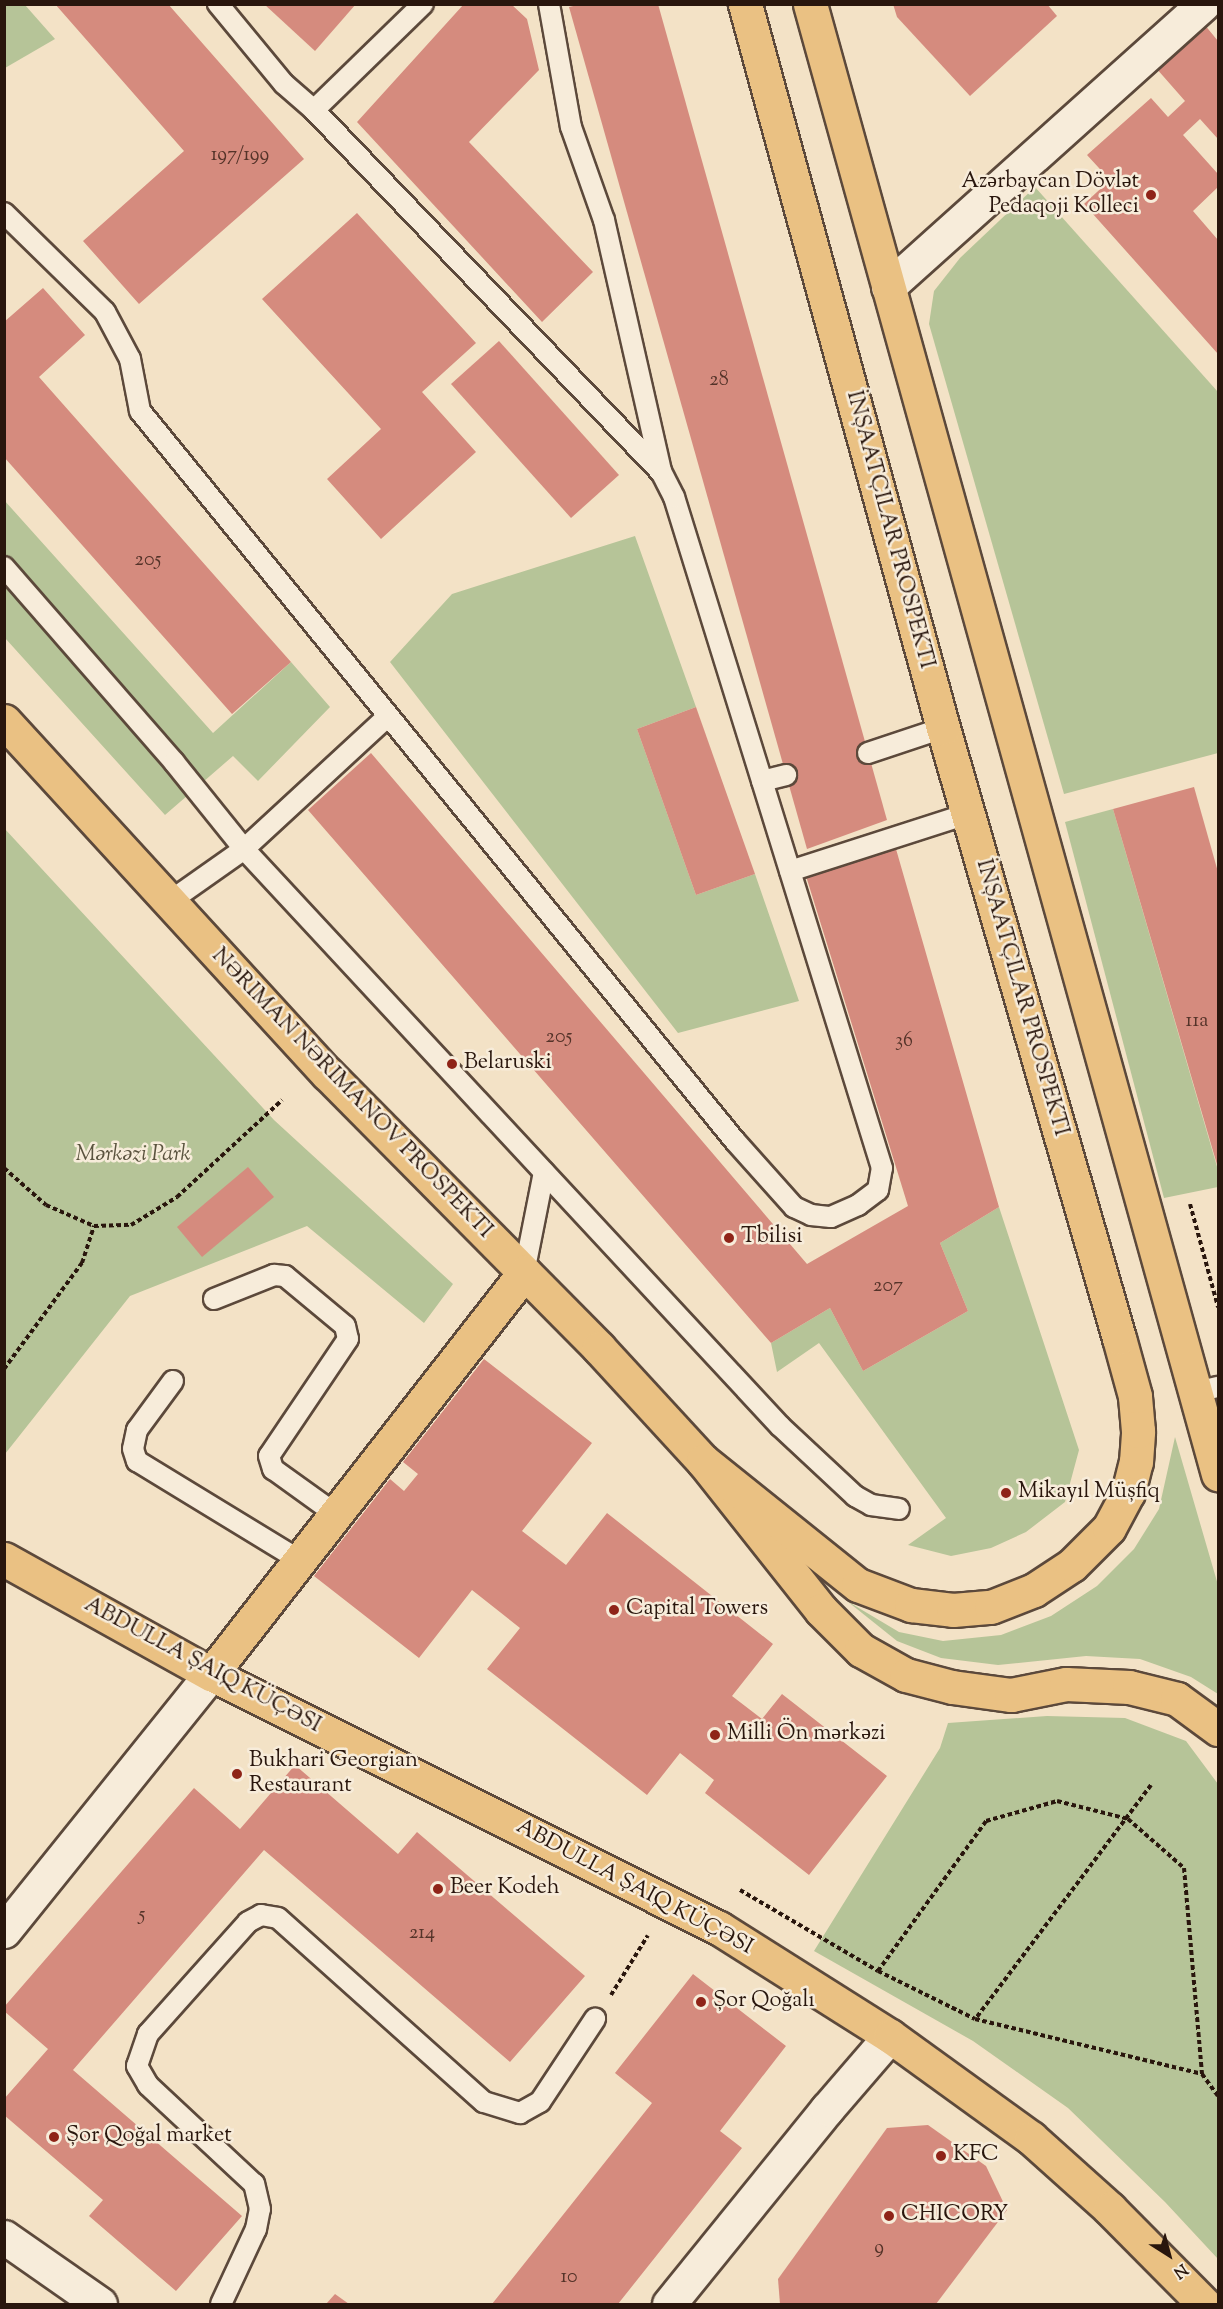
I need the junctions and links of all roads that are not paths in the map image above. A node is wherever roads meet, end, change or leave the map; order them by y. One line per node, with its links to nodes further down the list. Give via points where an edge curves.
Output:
1 (218, 4): 7 (lane, via 284,84)
2 (423, 4): 7 (lane)
3 (549, 4): 10 (lane, via 571,127 604,220)
4 (745, 4): 14 (main road)
5 (810, 4): 9 (main road)
6 (1203, 4): 9 (street)
7 (314, 110): 10 (lane)
8 (4, 213): 12 (lane, via 105,312 130,359 140,411)
9 (888, 287): 26 (main road)
10 (661, 472): 17 (lane, via 674,497)
11 (4, 567): 19 (lane, via 174,762)
12 (387, 717): 19 (lane); 20 (lane, via 735,1141 794,1207 811,1215 831,1217 858,1205 878,1190 882,1168)
13 (4, 721): 21 (main road, NƏRIMAN NƏRIMANOV PROSPEKTI)
14 (943, 728): 15 (lane); 18 (main road)
15 (868, 753)
16 (786, 775): 17 (lane)
17 (762, 781): 20 (lane)
18 (968, 814): 20 (lane); 27 (main road, via 1135,1396 1136,1462 1128,1493 1109,1528 1072,1565 1034,1590 991,1607 953,1610 911,1605 858,1585)
19 (244, 849): 21 (lane); 22 (lane)
20 (790, 871)
21 (169, 902): 23 (main road, NƏRIMAN NƏRIMANOV PROSPEKTI, via 328,1074)
22 (544, 1172): 23 (lane); 29 (lane, via 780,1426 855,1496 871,1505)
23 (524, 1273): 27 (main road, NƏRIMAN NƏRIMANOV PROSPEKTI); 30 (main road)
24 (214, 1299): 30 (lane, via 274,1275 285,1276 345,1326 348,1339 269,1456 273,1469)
25 (173, 1381): 32 (lane, via 137,1430 133,1449 137,1461)
26 (1207, 1389): 28 (main road)
27 (703, 1461): 34 (main road, via 821,1610 861,1650 906,1675 952,1687 1011,1695 1066,1684 1129,1687 1177,1699)
28 (1218, 1474)
29 (899, 1509)
30 (337, 1515): 32 (main road)
31 (4, 1559): 33 (main road, ABDULLA ŞAIQ KÜÇƏSI)
32 (301, 1561): 33 (main road)
33 (211, 1674): 35 (street); 37 (main road, ABDULLA ŞAIQ KÜÇƏSI, via 719,1928)
34 (1218, 1729)
35 (4, 1931)
36 (595, 2019): 41 (lane, via 540,2102 520,2113 484,2102 278,1918 261,1915 248,1922 148,2034 137,2066 148,2085 254,2184 260,2209 256,2229)
37 (890, 2036): 39 (main road, ABDULLA ŞAIQ KÜÇƏSI, via 1031,2138); 42 (street)
38 (4, 2237): 40 (street)
39 (1202, 2300)
40 (100, 2304)
41 (221, 2304)
42 (669, 2304)

